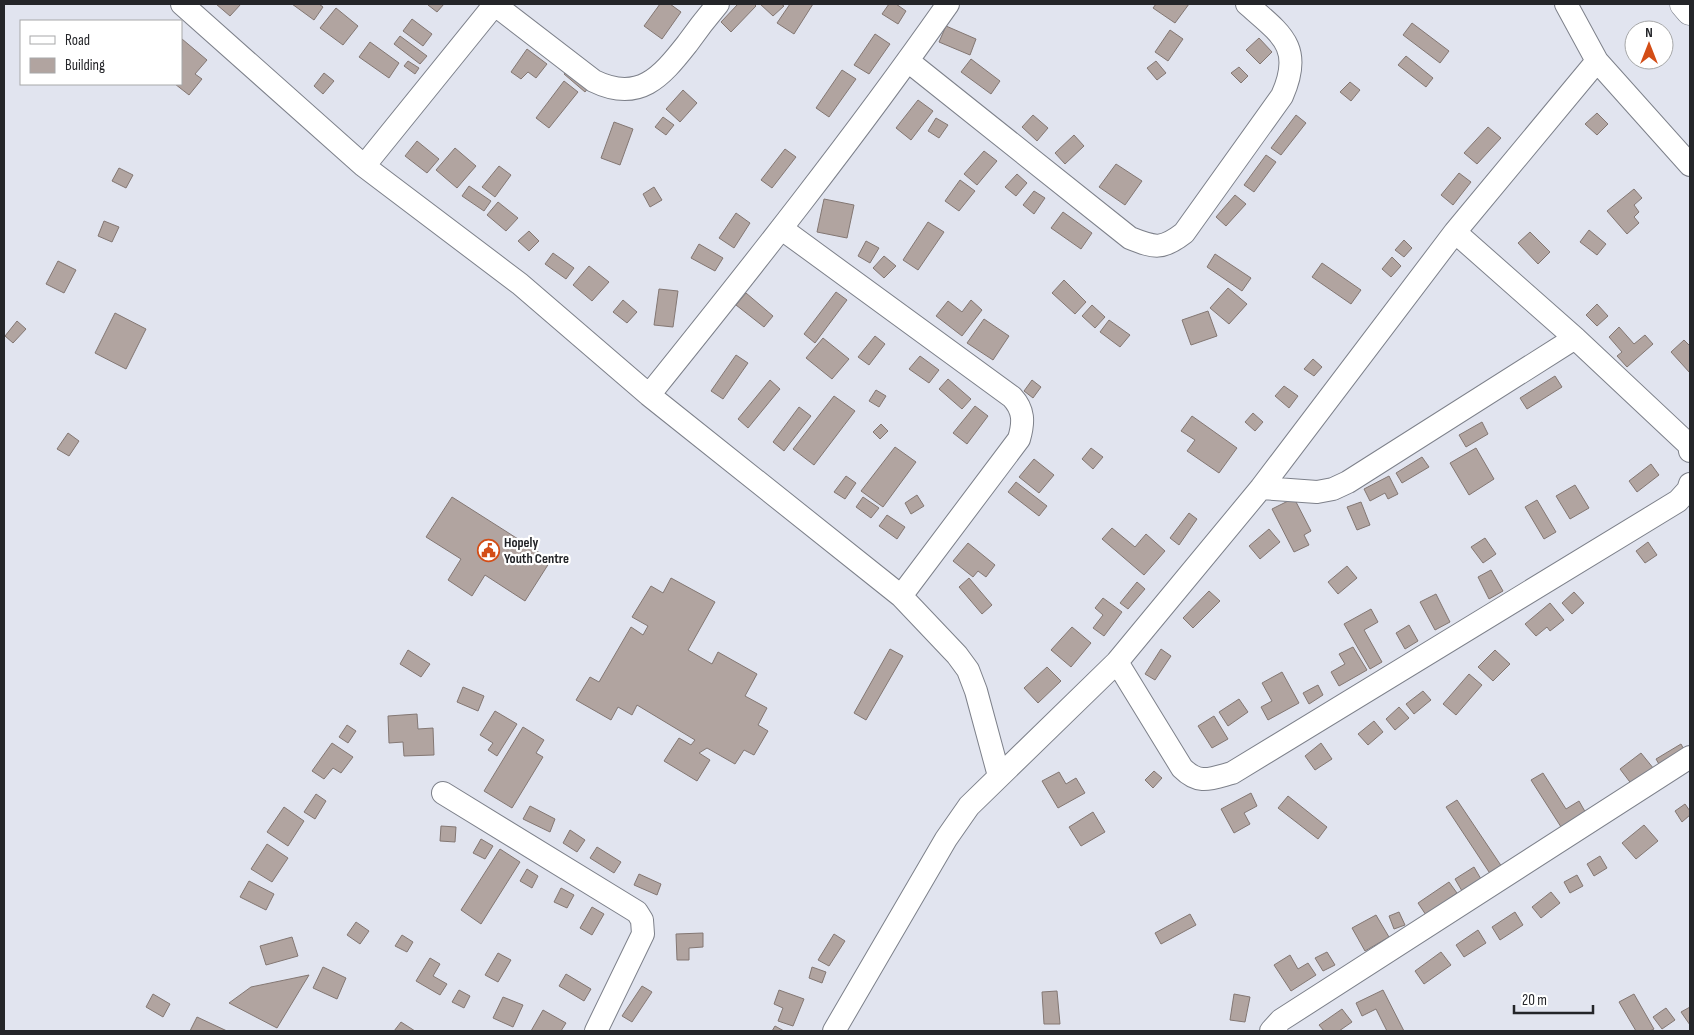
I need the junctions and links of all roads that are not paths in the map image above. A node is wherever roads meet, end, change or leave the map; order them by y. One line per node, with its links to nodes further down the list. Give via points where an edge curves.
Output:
1 (182, 4): 12 (street)
2 (495, 4): 3 (street, via 594,81 608,88 622,89 638,88 667,69); 12 (street)
3 (718, 4)
4 (948, 4): 9 (street)
5 (1247, 4): 9 (street, via 1282,35 1291,61 1289,81 1282,96 1184,233 1171,243 1158,247 1130,238)
6 (1566, 4): 10 (street)
7 (1684, 4): 8 (main road)
8 (1690, 11)
9 (908, 61): 13 (street)
10 (1597, 61): 11 (street); 14 (street)
11 (1690, 165)
12 (364, 166): 16 (street, via 520,284)
13 (782, 229): 16 (street); 20 (street, via 1012,397 1023,416 1020,438)
14 (1455, 232): 15 (street); 19 (street)
15 (1575, 338): 17 (street, via 1689,446); 19 (street, via 1348,482 1317,492)
16 (650, 395): 20 (street)
17 (1690, 451)
18 (1690, 484): 21 (street, via 1678,501 1232,773 1204,780 1190,776)
19 (1261, 488): 21 (street)
20 (900, 596): 23 (street, via 968,670)
21 (1117, 662): 23 (street)
22 (1690, 757): 27 (street, via 1281,1020)
23 (999, 776): 26 (street, via 969,806 946,838)
24 (443, 793): 25 (street, via 637,912 642,920 643,934)
25 (596, 1031)
26 (834, 1031)
27 (1271, 1031)

